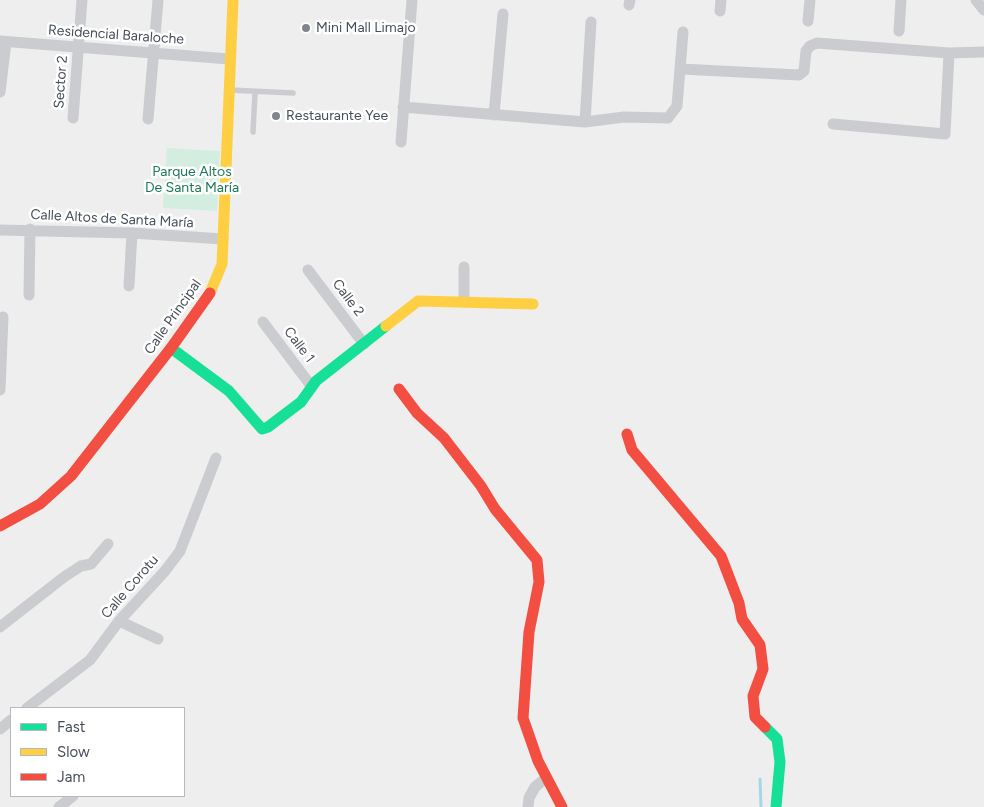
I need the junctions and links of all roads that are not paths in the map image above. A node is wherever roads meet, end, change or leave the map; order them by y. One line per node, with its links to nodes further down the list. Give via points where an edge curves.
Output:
1 (82, 0): 15 (street, Sector 2)
2 (158, 0): 17 (street)
3 (233, 0): 19 (street, Calle Principal)
4 (412, 0): 25 (street)
5 (810, 0): 11 (street)
6 (901, 0): 12 (street)
7 (976, 0): 8 (street)
8 (984, 10)
9 (503, 14): 26 (street)
10 (591, 22): 29 (street)
11 (808, 22)
12 (899, 31)
13 (683, 32): 20 (street)
14 (3, 42): 15 (street, Residencial Baraloche); 22 (street)
15 (79, 47): 17 (street, Residencial Baraloche); 27 (street, Sector 2)
16 (984, 52): 18 (street)
17 (153, 53): 19 (street, Residencial Baraloche); 28 (street)
18 (949, 53): 20 (street, via 817,43 806,51 804,71 800,75); 30 (street, via 945,134)
19 (229, 59): 21 (street, Calle Principal)
20 (680, 69): 29 (street, via 677,106 668,118 624,117)
21 (228, 90): 23 (lane); 36 (street, Calle Principal)
22 (0, 92)
23 (255, 93): 24 (lane, via 265,90); 31 (lane)
24 (293, 93)
25 (403, 107): 26 (street); 32 (street)
26 (494, 115): 29 (street)
27 (73, 118)
28 (148, 119)
29 (585, 122)
30 (832, 124)
31 (253, 132)
32 (401, 142)
33 (0, 230): 34 (street, Calle Altos de Santa María)
34 (30, 230): 35 (street, Calle Altos de Santa María); 40 (street)
35 (132, 233): 36 (street, Calle Altos de Santa María); 39 (street)
36 (223, 240): 46 (street, Calle Principal, via 222,264 212,290)
37 (464, 267): 41 (street)
38 (308, 270): 45 (street, Calle 2)
39 (129, 286)
40 (29, 295)
41 (464, 301): 42 (street); 45 (street, via 418,301)
42 (533, 304)
43 (3, 317): 49 (street)
44 (263, 322): 47 (street, Calle 1)
45 (364, 344): 47 (street)
46 (171, 348): 47 (street, via 229,391 262,429 301,402); 52 (street, Calle Principal, via 71,476 40,504)
47 (312, 387)
48 (399, 389): 60 (street, via 444,438 537,560 539,582 528,632 523,718)
49 (0, 390)
50 (627, 434): 65 (street, via 632,450 721,556 742,619 760,645 763,669 753,696 755,717 777,739 780,762)
51 (216, 458): 54 (street, Calle Corotu, via 180,551)
52 (0, 526)
53 (108, 544): 55 (street, via 91,564 81,566 64,577)
54 (119, 621): 56 (street); 57 (street, Calle Corotu, via 90,660)
55 (0, 627)
56 (158, 639)
57 (28, 707)
58 (10, 721): 59 (street)
59 (0, 729)
60 (546, 778): 63 (street, via 535,788); 64 (street)
61 (72, 797): 62 (street)
62 (59, 807)
63 (528, 807)
64 (562, 807)
65 (776, 807)

